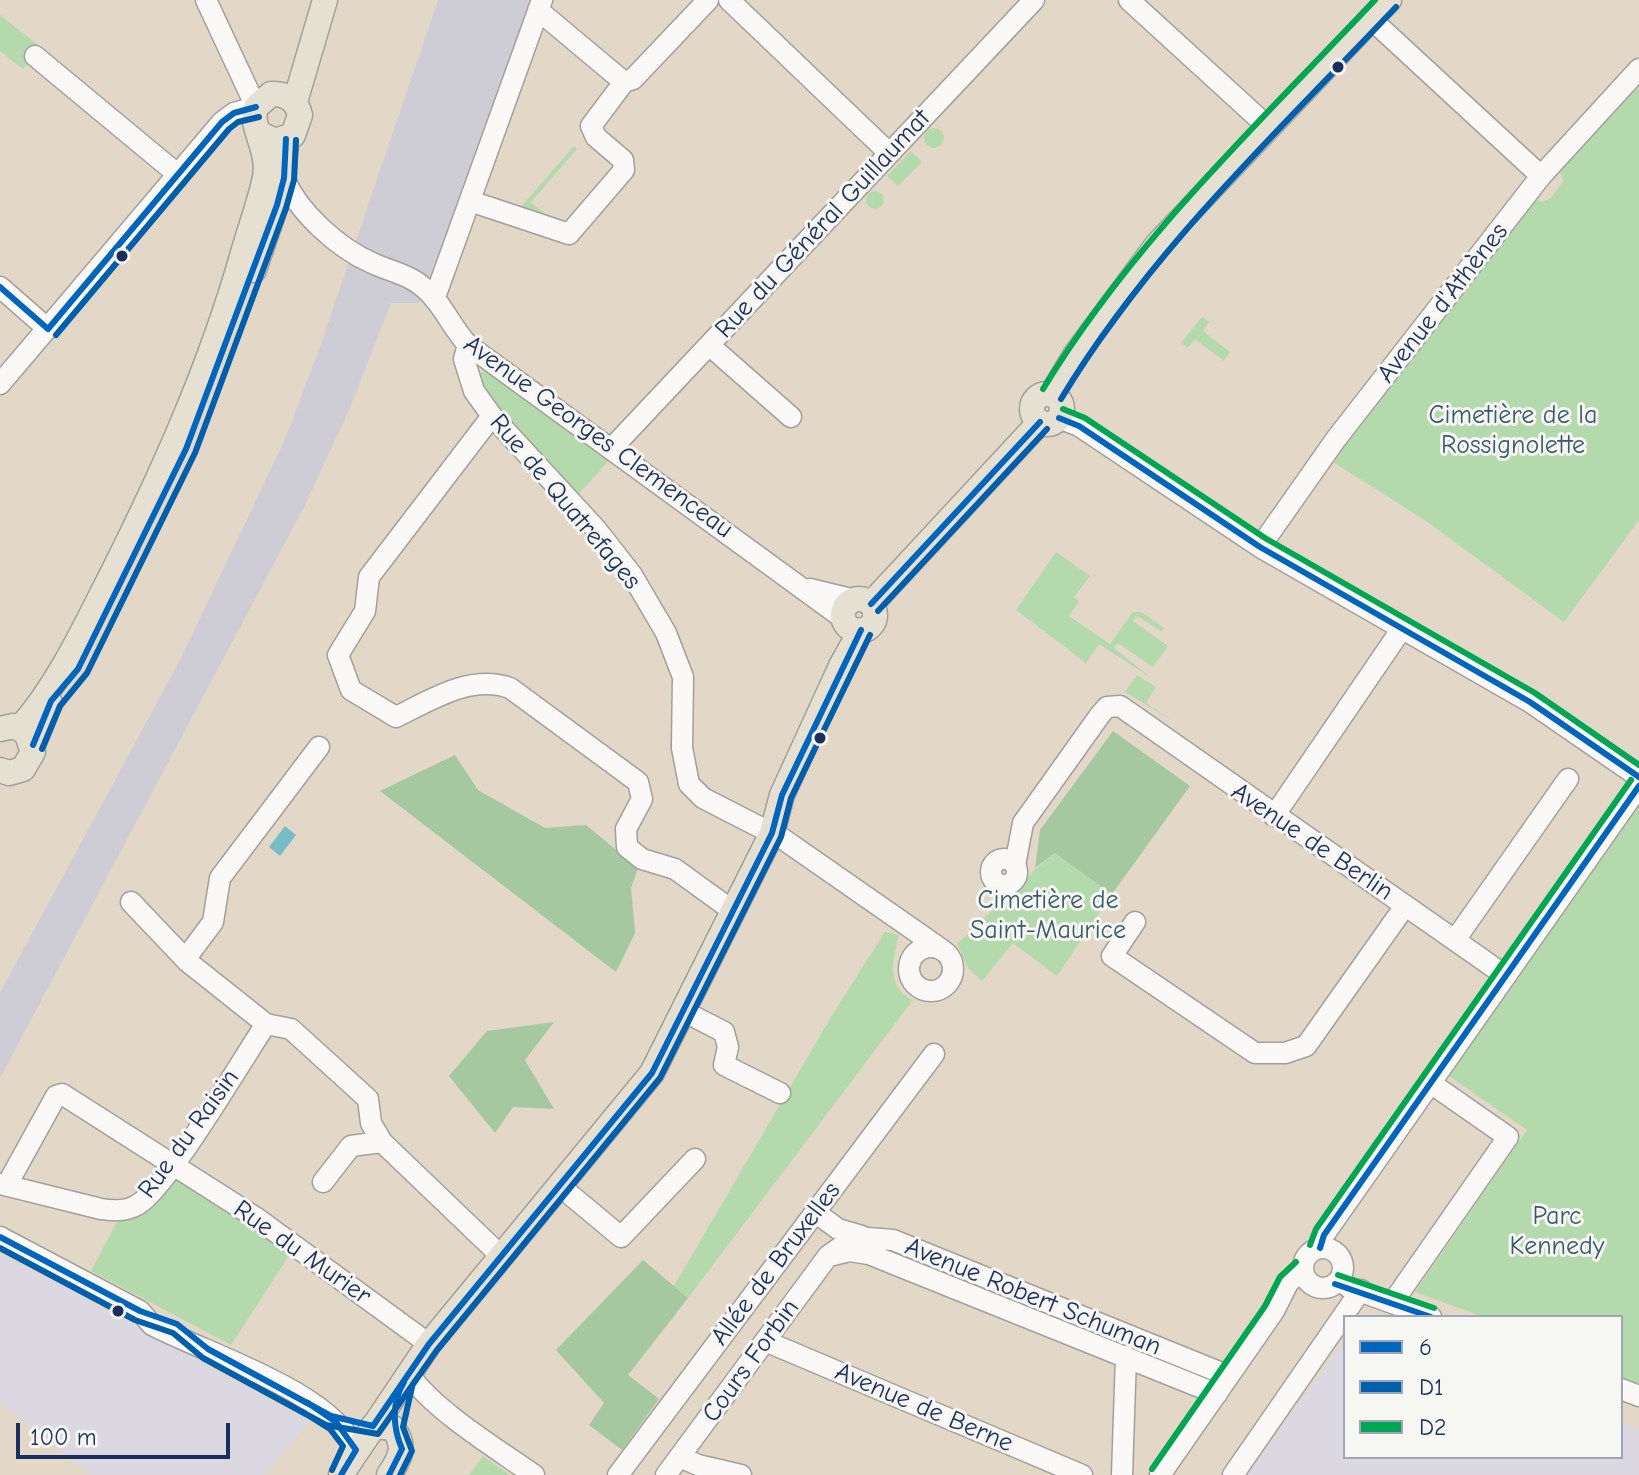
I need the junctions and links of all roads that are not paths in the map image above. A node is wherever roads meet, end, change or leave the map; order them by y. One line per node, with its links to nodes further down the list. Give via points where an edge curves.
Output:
1 (206, 0): 13 (street, via 245,84)
2 (325, 0): 13 (main road, via 305,66)
3 (708, 0): 12 (street, via 633,79)
4 (729, 0): 16 (street)
5 (1034, 0): 16 (street, Rue du Général Guillaumat)
6 (1129, 0): 14 (street)
7 (1389, 0): 9 (main road)
8 (540, 5): 12 (street); 20 (street)
9 (1371, 19): 14 (main road); 18 (street)
10 (35, 56): 17 (street)
11 (1639, 69): 18 (street, Avenue d'Athènes)
12 (624, 82): 20 (street, via 591,126 623,160 624,170 574,230 562,234)
13 (269, 110): 15 (main road, via 275,141); 15 (main road, via 299,123); 17 (street, via 234,113); 19 (main road)
14 (1267, 126): 29 (main road, via 1157,245 1076,354 1052,394 1062,404)
15 (286, 139): 19 (main road)
16 (889, 153): 25 (street, Rue du Général Guillaumat)
17 (176, 173): 23 (street)
18 (1541, 176): 31 (street, Avenue d'Athènes, via 1336,439)
19 (281, 185): 22 (street, Avenue Georges Clemenceau, via 349,250 415,280); 34 (main road, via 232,291 163,471 44,697); 34 (main road, via 186,449 78,669 51,701)
20 (470, 201): 22 (street)
21 (0, 287): 23 (street)
22 (435, 297): 24 (street, Avenue Georges Clemenceau)
23 (48, 329): 26 (street)
24 (468, 345): 27 (street, Rue de Quatrefages, via 468,376); 30 (street, Avenue Georges Clemenceau)
25 (709, 345): 28 (street); 30 (street, Rue du Général Guillaumat)
26 (0, 384)
27 (492, 416): 41 (street, Rue de Quatrefages, via 596,529 632,575 666,633 683,677 682,748 689,784 703,798); 45 (street, via 369,577 365,611 338,655 347,685 396,717 464,685 510,688 638,782 642,799 626,829 627,847 642,859 675,869)
28 (791, 417)
29 (1050, 420): 31 (street, via 1079,426); 32 (main road)
30 (612, 448): 32 (street, Avenue Georges Clemenceau, via 799,585)
31 (1260, 547): 33 (street)
32 (855, 615): 41 (main road, via 842,664 782,795)
33 (1403, 627): 37 (street, via 1530,702); 40 (street)
34 (13, 729): 36 (main road, via 32,759)
35 (319, 747): 49 (street, via 220,878 213,922)
36 (6, 776)
37 (1639, 777)
38 (1568, 779): 47 (street)
39 (1639, 786): 50 (street)
40 (1274, 816): 42 (street, Avenue de Berlin, via 1120,706 1107,707 1023,823); 44 (street, Avenue de Berlin)
41 (772, 833): 45 (main road); 48 (street, Rue de Quatrefages)
42 (1015, 865)
43 (131, 902): 49 (street)
44 (1405, 906): 46 (street, via 1306,1046 1285,1053 1255,1053 1112,956); 47 (street, Avenue de Berlin)
45 (733, 911): 51 (main road)
46 (1135, 922)
47 (1455, 940): 50 (street, Avenue de Berlin)
48 (941, 949)
49 (188, 962): 52 (street)
50 (1506, 976): 54 (street)
51 (685, 1012): 55 (street, via 724,1032 724,1065); 61 (main road, via 652,1073)
52 (266, 1024): 56 (street, via 291,1029 368,1099 371,1123); 58 (street, Rue du Raisin)
53 (934, 1054): 62 (street, Allée de Bruxelles)
54 (1432, 1084): 65 (street, via 1340,1215); 71 (street, via 1508,1137)
55 (780, 1093)
56 (382, 1142): 59 (street, via 351,1146); 67 (street)
57 (695, 1159): 61 (street, via 621,1237)
58 (173, 1165): 60 (street, Rue du Raisin, via 142,1202 117,1211); 60 (street, Rue du Murier, via 62,1094); 76 (street, Rue du Murier, via 258,1219)
59 (323, 1182)
60 (4, 1184)
61 (561, 1187): 67 (main road)
62 (811, 1218): 63 (street, Avenue Robert Schuman); 66 (street); 88 (street, Allée de Bruxelles)
63 (862, 1236): 66 (street); 78 (street, Avenue Robert Schuman, via 893,1240)
64 (0, 1237): 81 (street, via 140,1311 163,1331 208,1349)
65 (1327, 1250): 68 (street, via 1307,1255); 69 (street, via 1342,1262)
66 (832, 1252): 75 (street, Cours Forbin); 77 (street, Avenue Robert Schuman, via 869,1254)
67 (501, 1256): 76 (main road)
68 (1307, 1277): 69 (street, via 1323,1289); 78 (street, via 1288,1283)
69 (1339, 1278): 70 (street)
70 (1361, 1290): 71 (street); 72 (street)
71 (1393, 1302): 73 (street)
72 (1344, 1315)
73 (1426, 1315)
74 (1343, 1316): 94 (street)
75 (765, 1341): 84 (street, Cours Forbin); 91 (street, Avenue de Berne)
76 (429, 1344): 79 (main road)
77 (1126, 1356): 80 (street, Avenue Robert Schuman); 92 (street)
78 (1229, 1376): 80 (street)
79 (404, 1382): 82 (main road); 87 (street)
80 (1217, 1394): 93 (street)
81 (331, 1416): 82 (street); 83 (street)
82 (383, 1427): 83 (main road); 85 (main road, via 400,1438)
83 (356, 1450): 86 (main road)
84 (680, 1457): 89 (street, Cours Forbin); 90 (street)
85 (395, 1467)
86 (341, 1475)
87 (534, 1475)
88 (618, 1475)
89 (666, 1475)
90 (741, 1475)
91 (1082, 1475)
92 (1122, 1475)
93 (1160, 1475)
94 (1233, 1475)

